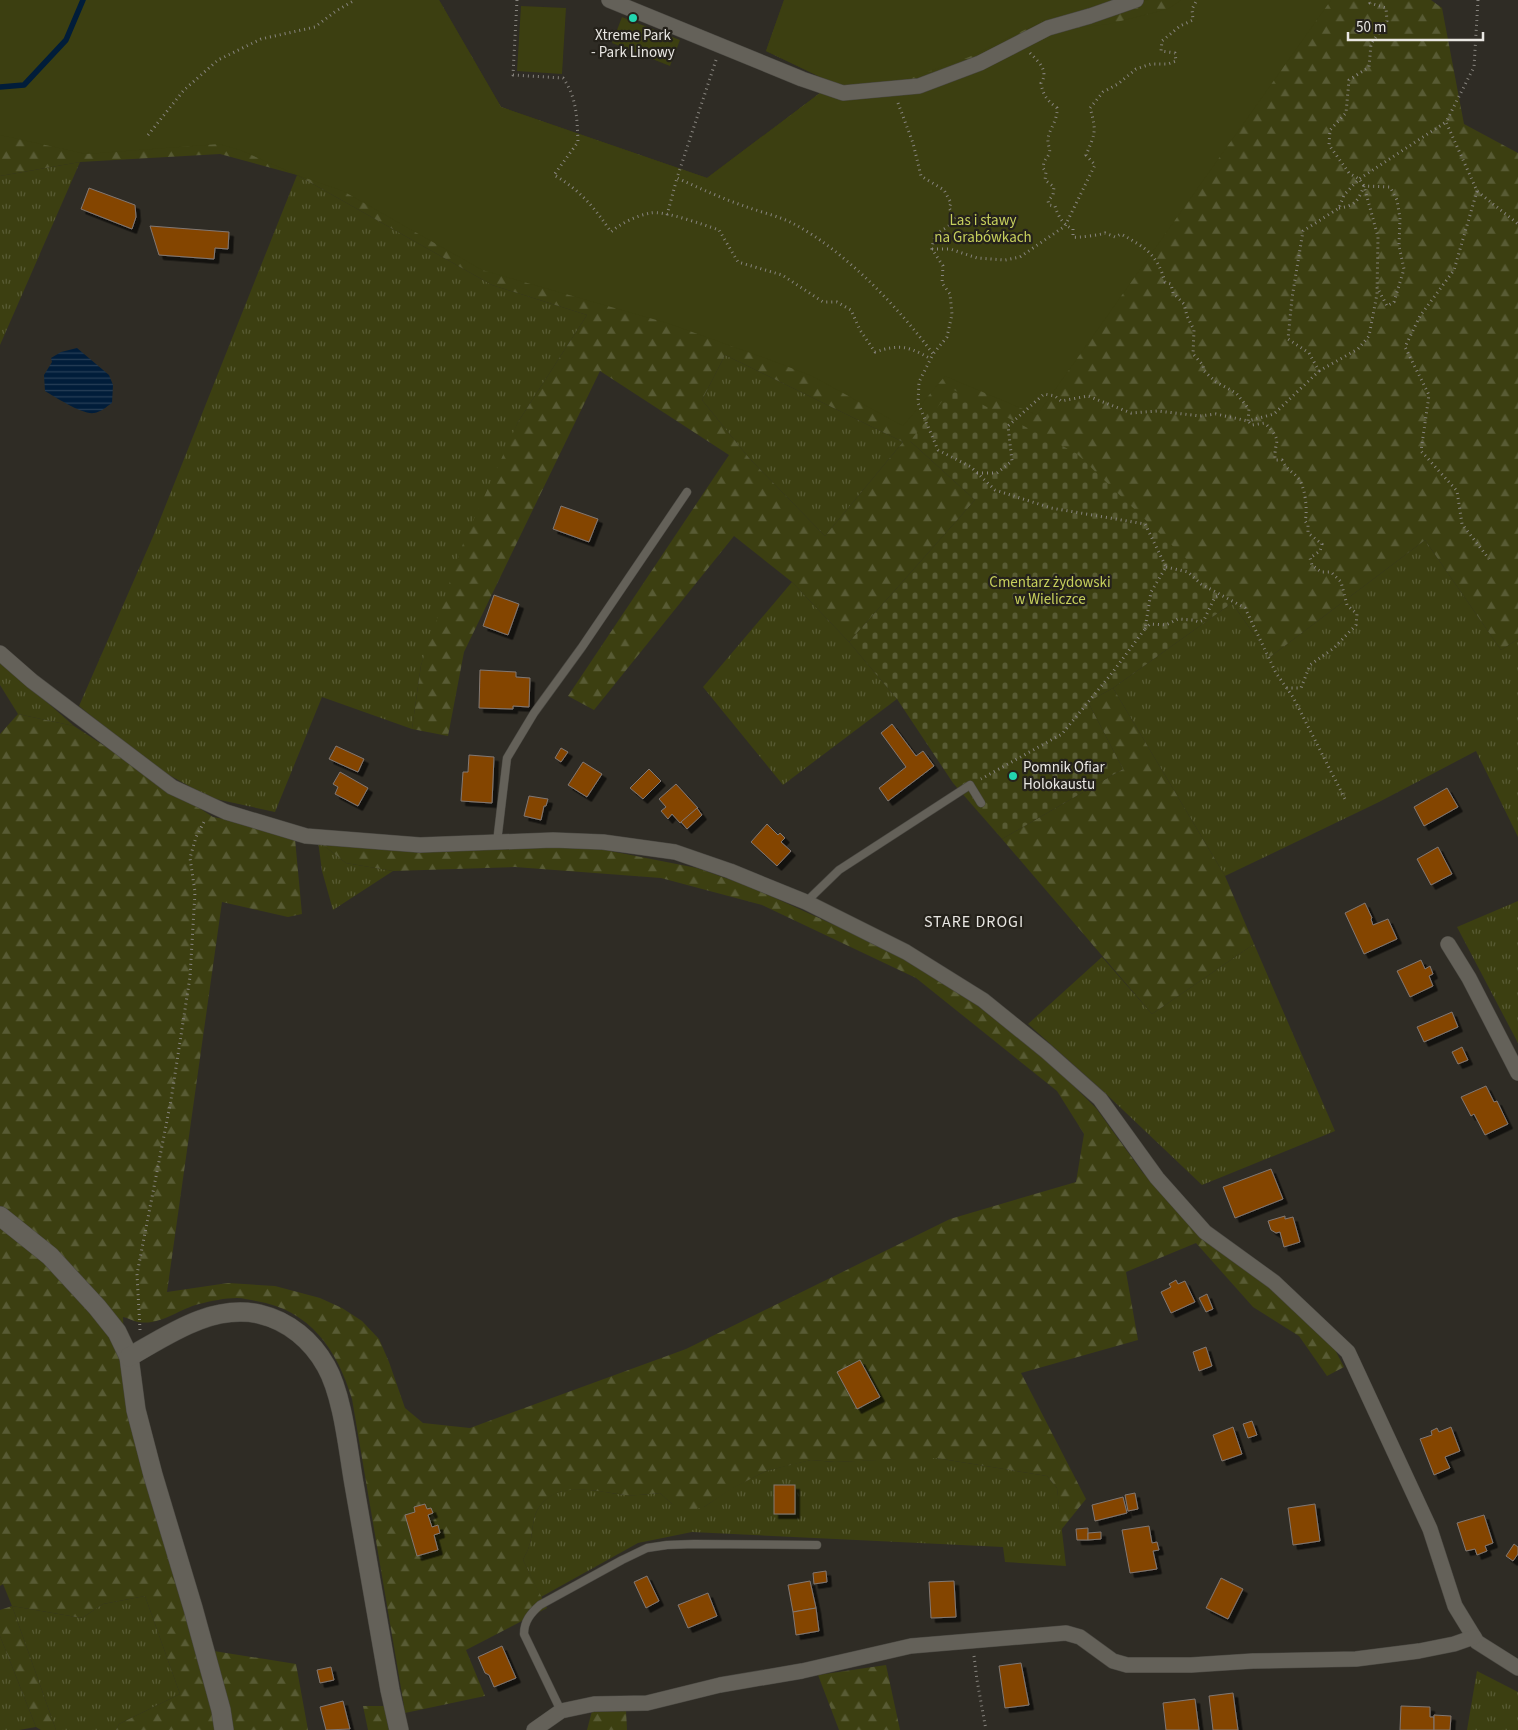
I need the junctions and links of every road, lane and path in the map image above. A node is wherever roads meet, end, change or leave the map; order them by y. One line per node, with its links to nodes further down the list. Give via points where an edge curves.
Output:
1 (355, 0): 12 (path, via 315,27 261,39 218,60 184,90)
2 (517, 0): 18 (path, via 513,75 563,78 570,88 577,112 578,142 554,175 571,185 592,205 611,232 618,225 651,212)
3 (609, 0): 9 (street)
4 (1136, 0): 8 (street, via 1048,28)
5 (1197, 0): 20 (path, via 1192,10 1193,20 1162,41 1161,51 1175,53 1176,61 1136,69 1103,92 1090,108 1095,134 1086,155 1095,164)
6 (1371, 0): 14 (path, via 1370,3 1386,8 1387,20 1371,44 1369,67 1349,80 1346,113 1330,130 1329,145 1349,173)
7 (1478, 0): 11 (path, via 1474,67)
8 (1020, 42): 10 (street, via 980,63 919,86); 20 (path, via 1044,70 1042,90 1046,99 1057,108 1058,116 1047,142 1049,155 1043,168 1045,180 1054,187 1048,201 1055,206)
9 (720, 45): 10 (street, via 843,93); 13 (path)
10 (893, 89): 21 (path, via 921,176 944,190 955,217 946,229 938,231 933,238)
11 (1446, 122): 14 (path); 16 (path)
12 (148, 135)
13 (677, 178): 18 (path); 23 (path, via 794,224 845,258)
14 (1359, 179): 15 (path); 17 (path, via 1344,195)
15 (1364, 186): 17 (path, via 1358,200 1348,207); 22 (path, via 1378,237); 22 (path, via 1390,187 1397,200 1400,218 1399,246 1404,269 1394,302 1387,306)
16 (1477, 191): 19 (path); 29 (path, via 1454,270 1420,316 1405,347 1429,394 1421,451 1457,491 1462,524)
17 (1339, 208): 25 (path, via 1303,231 1292,298 1288,339 1310,354)
18 (667, 215): 24 (path, via 719,230 738,262 782,275 823,302 837,302 851,310 875,352 894,346 913,349)
19 (1518, 224)
20 (1065, 226): 21 (path, via 1020,257 1005,260 977,258 950,249); 26 (path, via 1073,229 1073,237 1105,233 1115,237 1121,234 1144,246 1161,266 1165,282 1171,284 1184,304 1194,330 1193,354 1203,365 1204,372 1236,393 1249,410)
21 (932, 249): 23 (path, via 943,266 942,283 950,294 952,314 947,337)
22 (1377, 286): 25 (path, via 1369,336 1358,348)
23 (933, 354): 24 (path)
24 (931, 359): 27 (path, via 920,382 918,403 938,450)
25 (1319, 371): 26 (path, via 1274,414)
26 (1248, 421): 27 (path, via 1216,414 1131,412 1088,396 1062,401 1044,394 1008,426 1012,461 997,473); 34 (path, via 1252,425 1265,423 1276,436 1275,460 1282,460 1286,468 1299,478 1306,505 1308,533 1322,544 1320,551 1310,558 1312,566 1321,572 1331,572 1341,582 1347,605 1357,614 1356,625 1334,648 1310,665 1301,688)
27 (976, 473): 30 (path, via 995,490 1051,508 1145,524)
28 (687, 492): 39 (lane, via 534,713 507,758)
29 (1489, 559)
30 (1166, 567): 31 (path, via 1188,572); 32 (path, via 1151,592)
31 (1221, 595): 32 (path, via 1215,597 1204,620 1178,619 1166,625 1150,624); 34 (path, via 1246,608)
32 (1145, 629): 35 (path, via 1062,734)
33 (0, 653): 38 (street, via 172,787)
34 (1286, 688): 36 (path)
35 (970, 785): 37 (lane); 40 (lane, via 839,870)
36 (1345, 798)
37 (981, 803)
38 (212, 806): 39 (street, via 306,836 420,845); 44 (path, via 196,837 190,858 194,892 190,977 171,1100 137,1274)
39 (497, 842): 40 (street, via 603,842 675,852)
40 (806, 902): 46 (street, via 906,952 984,1000 1046,1051 1100,1100 1157,1178 1205,1232 1274,1282 1348,1352 1430,1529 1455,1606)
41 (1448, 944): 42 (street)
42 (1518, 1073)
43 (0, 1216): 44 (street, via 50,1256)
44 (136, 1353): 50 (street, via 136,1410 196,1617); 51 (street, via 186,1325 210,1317 245,1313 259,1314 286,1324 320,1356 333,1382 345,1429)
45 (817, 1544): 49 (lane, via 694,1544 647,1548 540,1605 530,1614 524,1634)
46 (1474, 1637): 47 (street, via 1454,1644 1356,1659 1191,1665 1127,1665 1113,1661 1080,1637 1066,1633); 48 (street)
47 (972, 1641): 49 (street, via 903,1648 647,1703 594,1704); 53 (path)
48 (1518, 1668)
49 (561, 1711): 52 (street)
50 (224, 1730)
51 (399, 1730)
52 (534, 1730)
53 (986, 1730)

